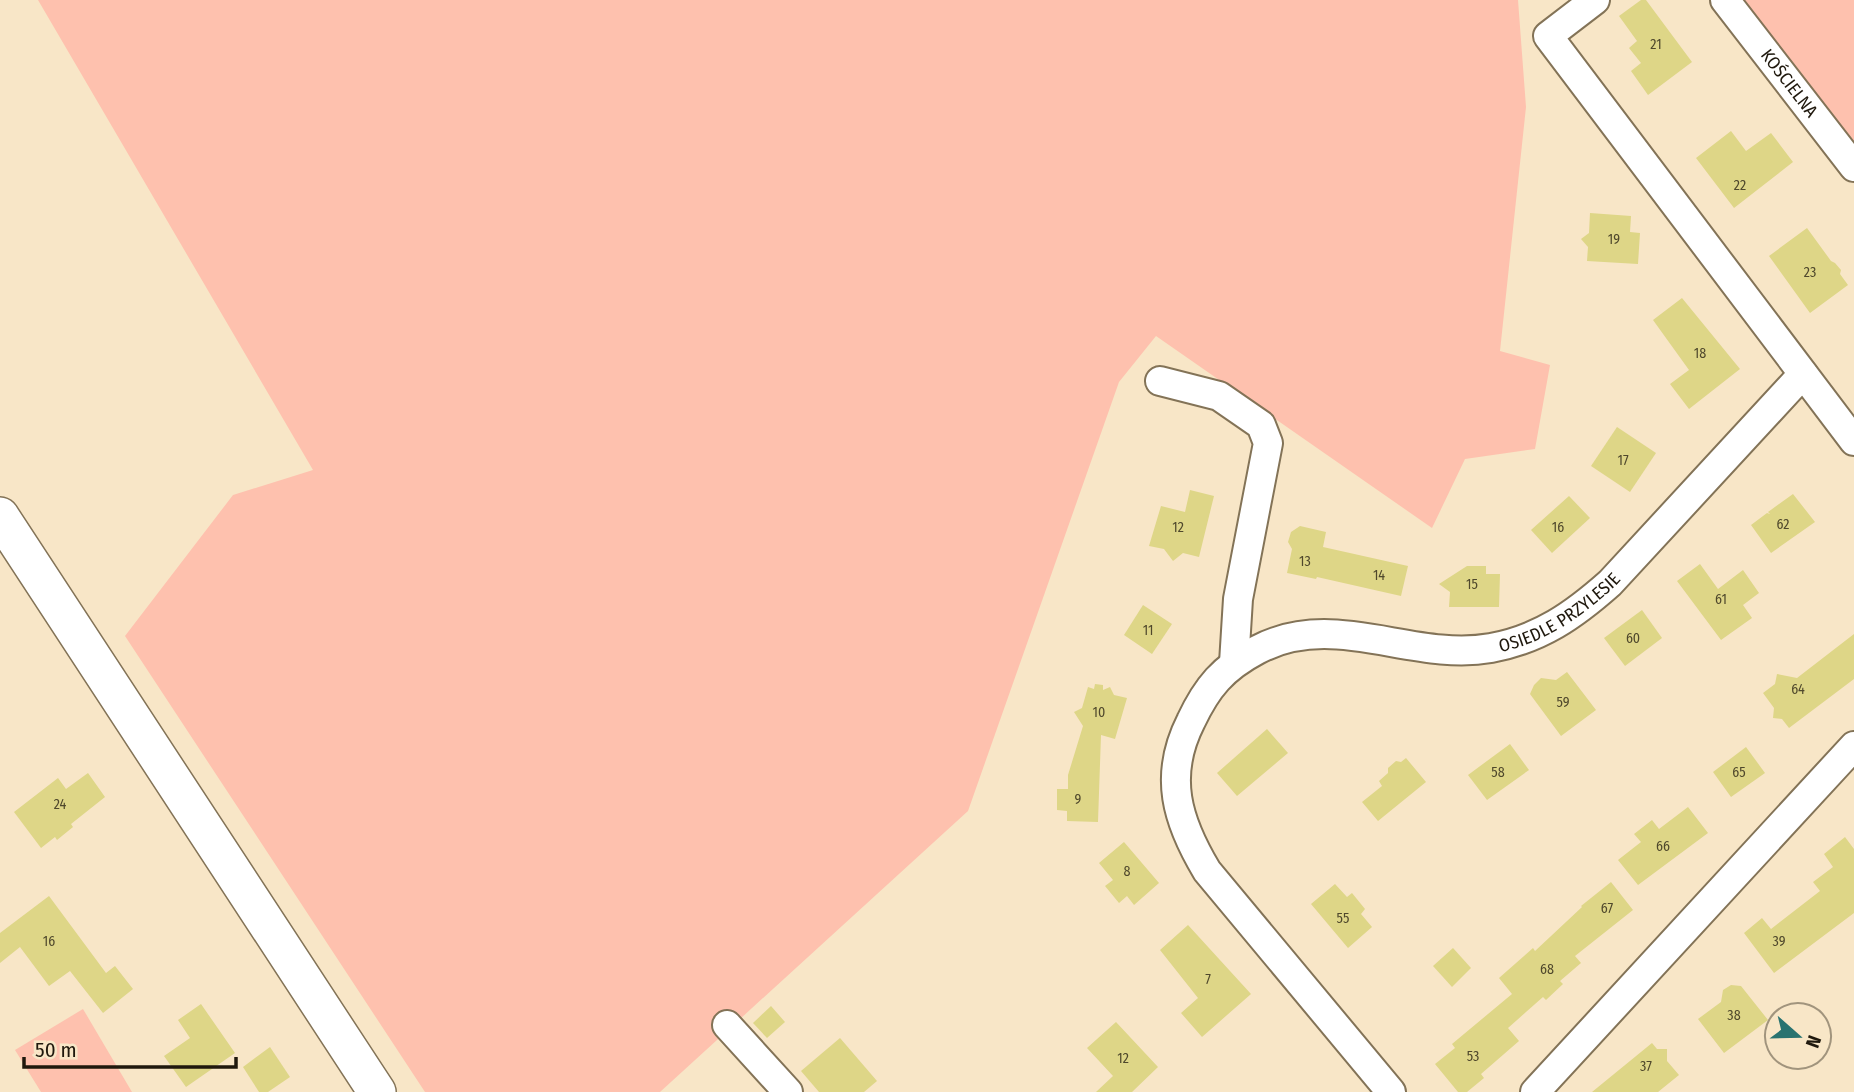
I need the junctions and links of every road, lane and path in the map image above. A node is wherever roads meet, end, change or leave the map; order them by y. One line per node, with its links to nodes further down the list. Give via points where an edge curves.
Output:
1 (1595, 0): 4 (street, via 1548,36)
2 (1725, 0): 3 (street, KOŚCIELNA)
3 (1854, 167)
4 (1803, 374): 6 (street); 8 (street, OSIEDLE PRZYLESIE, via 1610,583 1576,613 1539,633 1492,648 1458,650 1305,633 1273,641)
5 (1160, 382): 8 (street, via 1219,396 1261,425 1268,443 1238,599)
6 (1854, 441)
7 (0, 516): 11 (main road)
8 (1234, 663): 13 (street, OSIEDLE PRZYLESIE, via 1205,693 1184,735 1174,776 1179,813 1207,871)
9 (1854, 746): 14 (street)
10 (727, 1025): 12 (street)
11 (377, 1092)
12 (788, 1092)
13 (1391, 1092)
14 (1535, 1092)

